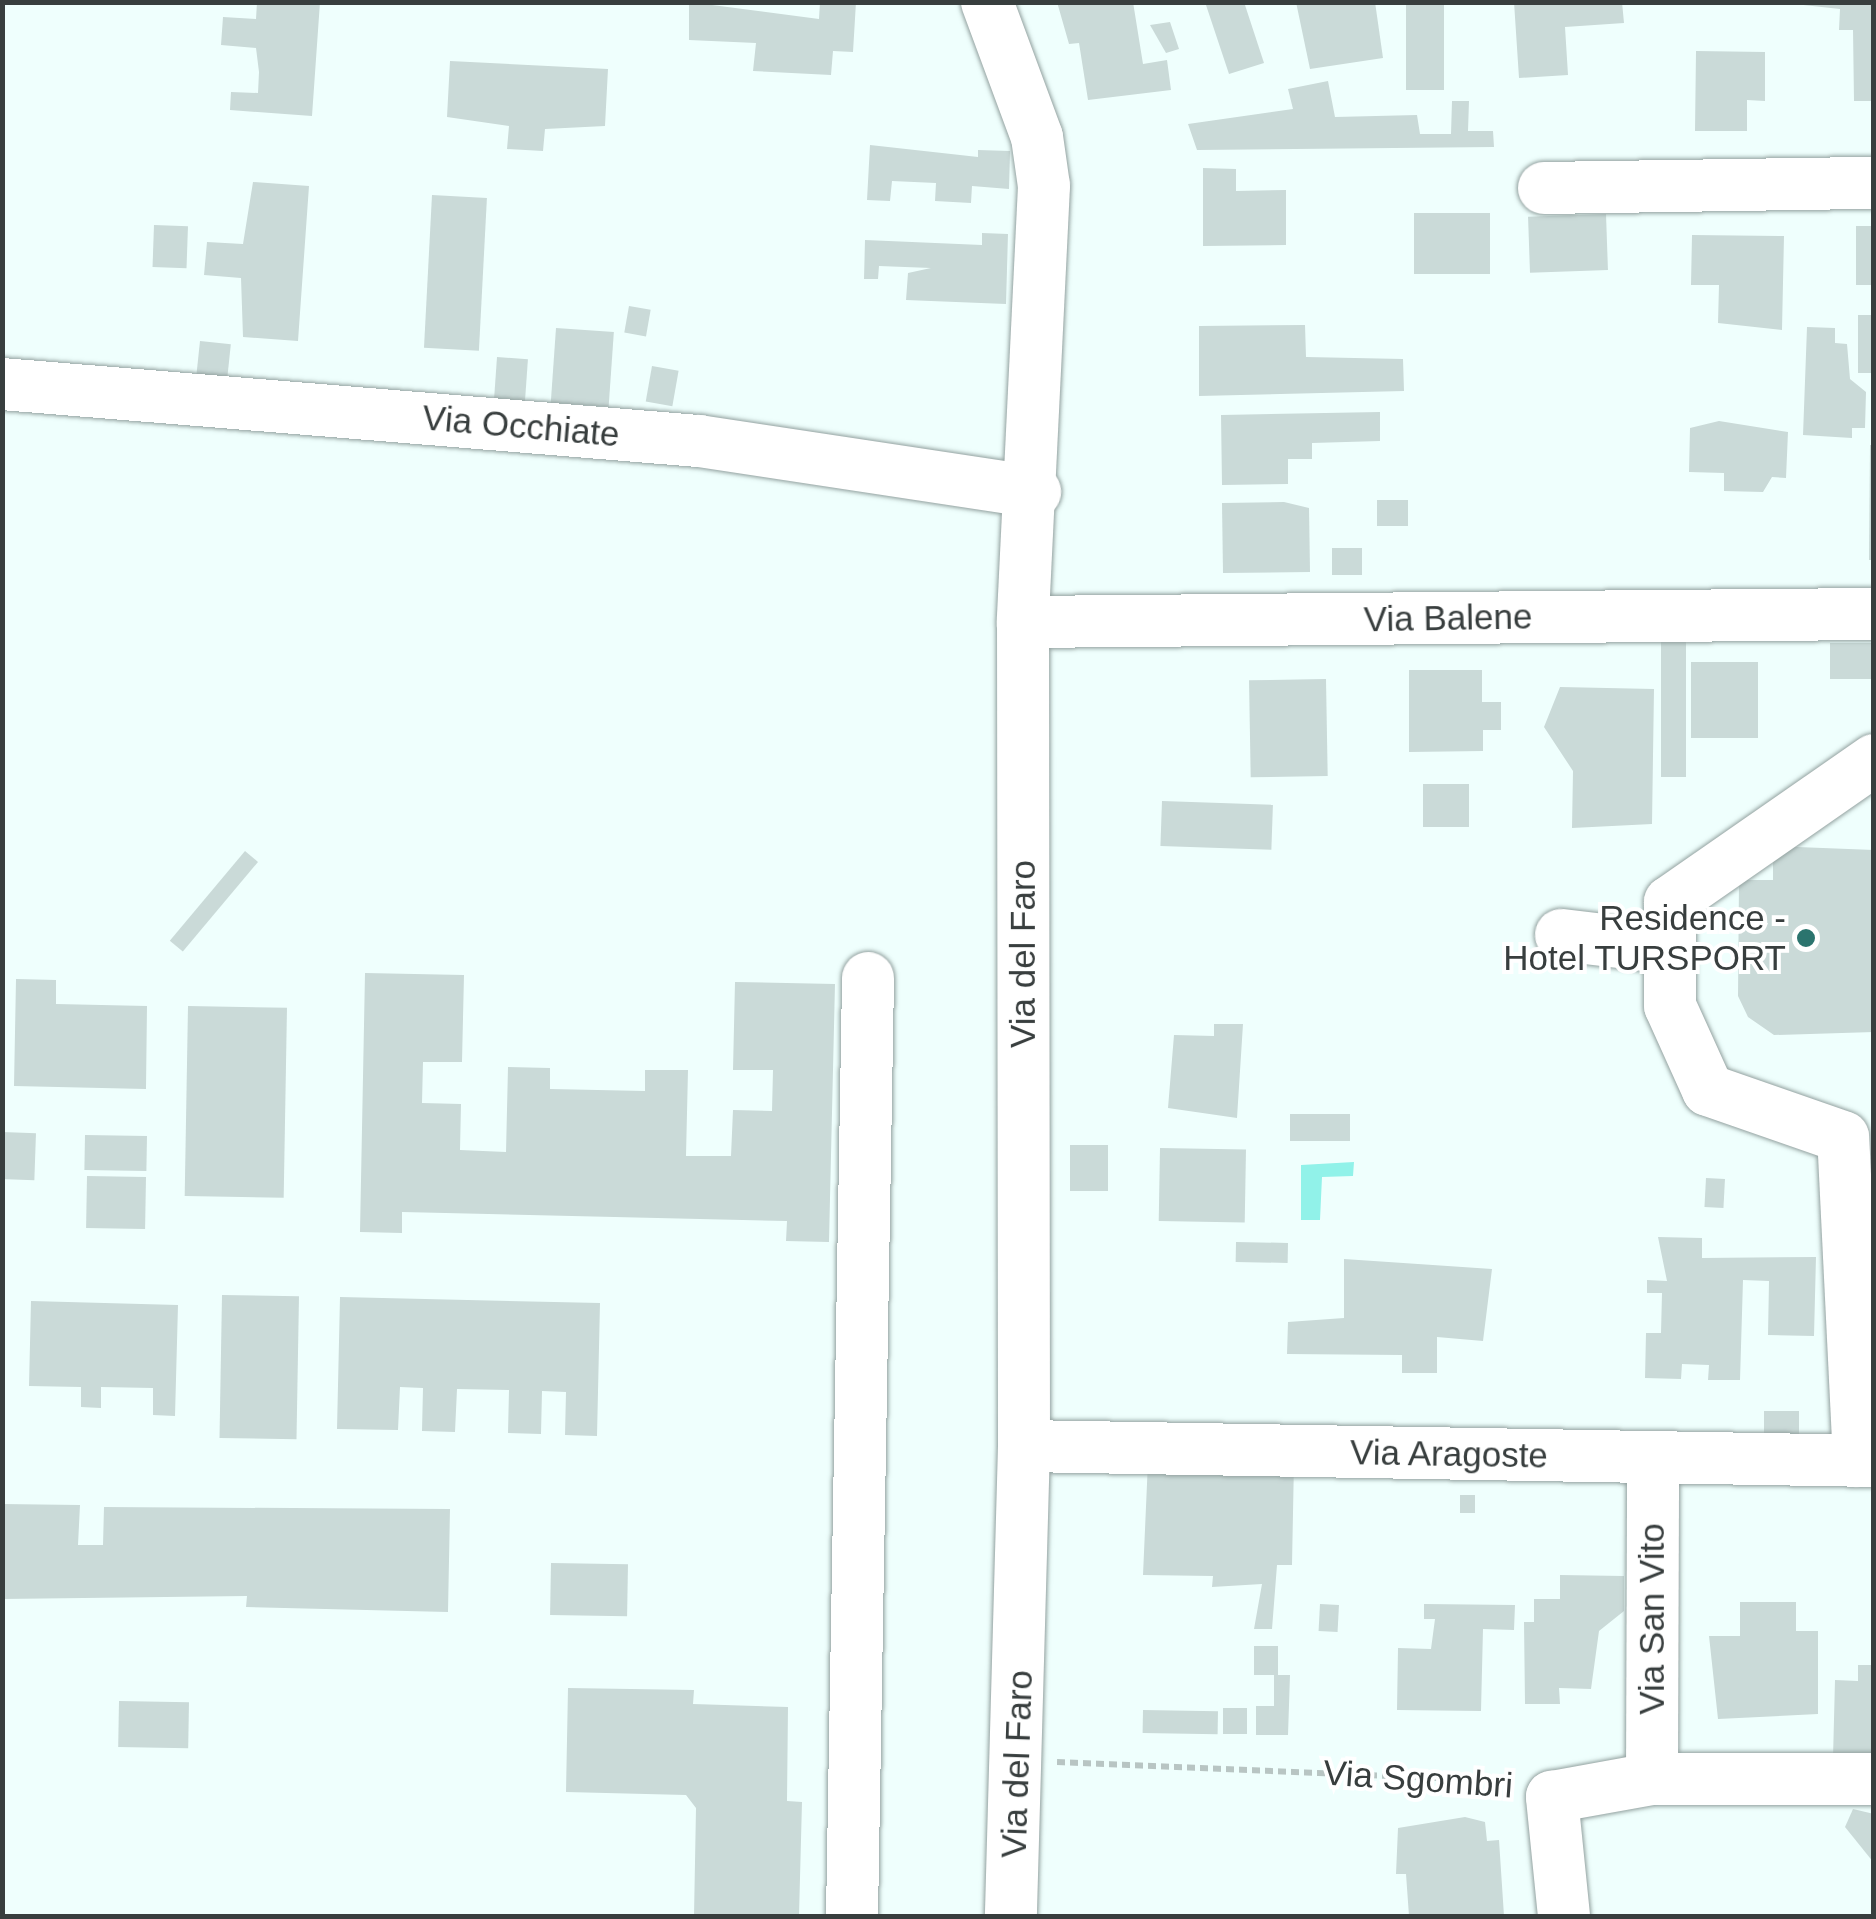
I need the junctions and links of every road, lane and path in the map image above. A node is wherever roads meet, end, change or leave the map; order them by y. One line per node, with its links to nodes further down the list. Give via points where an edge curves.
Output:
1 (987, 2): 5 (street, Via del Faro, via 1037,137 1044,186)
2 (1874, 182): 3 (street)
3 (1544, 188)
4 (2, 384): 5 (street, Via Occhiate, via 698,441)
5 (1036, 492): 7 (street, Via del Faro)
6 (1874, 614): 7 (street, Via Balene)
7 (1023, 622): 12 (street, Via del Faro)
8 (1874, 760): 10 (street, via 1670,902)
9 (1561, 935): 10 (street)
10 (1670, 948): 14 (street, via 1670,1006 1708,1090 1843,1137)
11 (868, 978): 19 (street)
12 (1024, 1446): 13 (street, Via Aragoste); 15 (street, Via del Faro)
13 (1653, 1458): 14 (street, Via Aragoste); 16 (street, Via San Vito)
14 (1866, 1461)
15 (1020, 1760): 18 (path, Via Sgombri, via 1510,1779); 20 (street, Via del Faro)
16 (1652, 1779): 17 (street, Via Sgombri); 18 (street, Via Sgombri)
17 (1874, 1779)
18 (1552, 1796): 21 (street)
19 (852, 1916)
20 (1011, 1916)
21 (1564, 1916)

